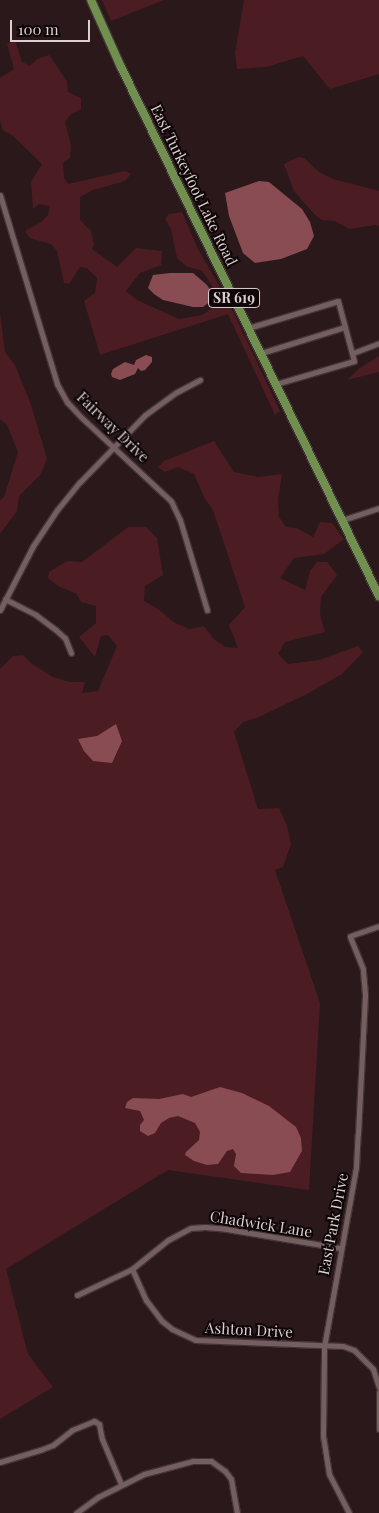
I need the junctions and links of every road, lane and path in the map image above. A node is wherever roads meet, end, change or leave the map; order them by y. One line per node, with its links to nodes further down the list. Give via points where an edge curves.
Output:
1 (91, 0): 4 (main road, East Turkeyfoot Lake Road / SR 619)
2 (0, 195): 10 (street, Fairway Drive, via 57,384 67,402)
3 (345, 327): 4 (street, via 338,301); 6 (street); 7 (street)
4 (248, 328): 6 (main road, East Turkeyfoot Lake Road / SR 619)
5 (379, 343): 7 (street)
6 (261, 353): 9 (main road, East Turkeyfoot Lake Road / SR 619)
7 (353, 354): 9 (street, via 354,361)
8 (200, 380): 10 (street, via 158,405)
9 (276, 384): 12 (main road, East Turkeyfoot Lake Road / SR 619)
10 (114, 446): 14 (street, via 44,528); 16 (street, Fairway Drive, via 165,493 176,510)
11 (379, 508): 12 (street)
12 (342, 520): 13 (main road, East Turkeyfoot Lake Road / SR 619)
13 (379, 596)
14 (5, 599): 15 (street); 17 (street, via 56,630 65,638)
15 (0, 610)
16 (207, 610)
17 (71, 653)
18 (379, 926): 19 (street, East Park Drive, via 350,936 363,969 365,994 356,1167)
19 (340, 1248): 20 (street, Chadwick Lane, via 205,1227 191,1228 168,1240); 22 (street, East Park Drive)
20 (132, 1269): 21 (street, Chadwick Lane); 22 (street, Ashton Drive, via 146,1300 162,1321 196,1340)
21 (77, 1295)
22 (324, 1347): 23 (street, Ashton Drive, via 343,1346 354,1350 373,1369); 30 (street, East Park Drive, via 324,1444 329,1474)
23 (379, 1386)
24 (379, 1392): 25 (street)
25 (379, 1430)
26 (0, 1462): 27 (street, via 40,1450 72,1430 94,1422 99,1424)
27 (121, 1484): 28 (street); 29 (street, via 173,1466 211,1461 231,1479)
28 (76, 1513)
29 (237, 1513)
30 (348, 1513)

